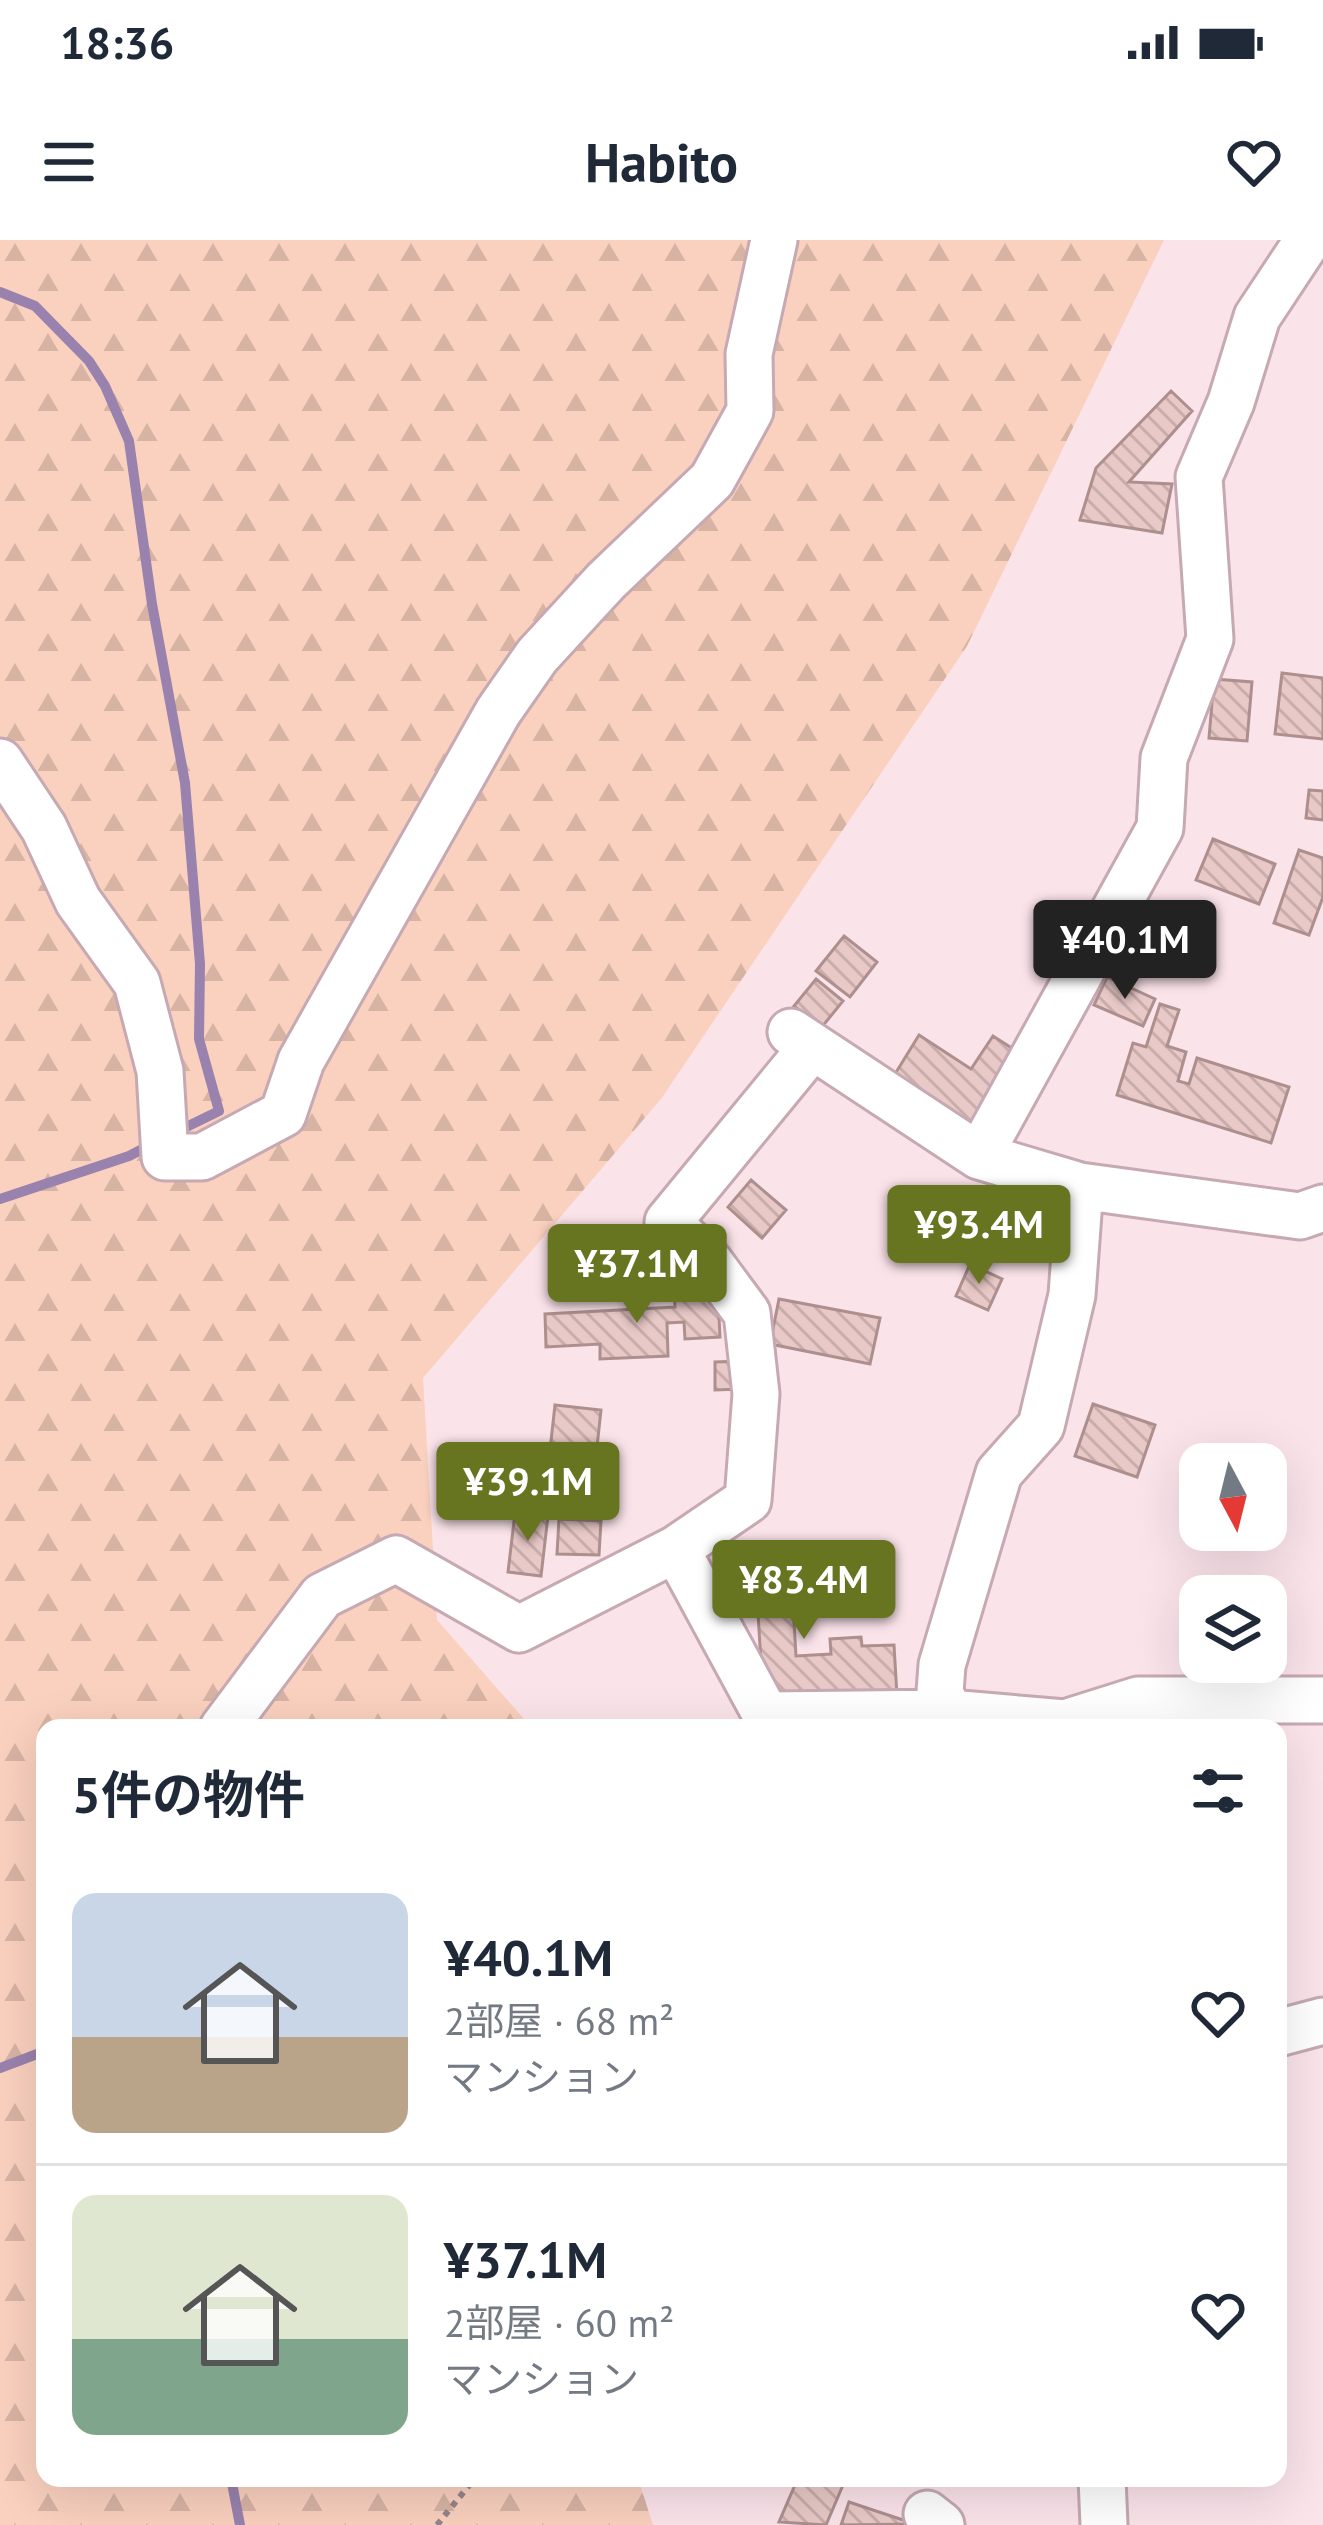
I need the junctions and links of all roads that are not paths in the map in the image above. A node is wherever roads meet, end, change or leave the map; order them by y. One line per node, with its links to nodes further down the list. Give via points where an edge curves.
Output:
1 (773, 240): 3 (street, via 749,354 750,411 712,480 592,596 498,712 301,1060 283,1114 202,1157 164,1140 160,1071 137,983 78,901 44,828)
2 (1308, 240): 4 (street, via 1257,317 1199,477 1210,639 1164,758 1160,828)
3 (0, 762)
4 (979, 1156): 5 (street); 7 (street, via 801,1040 668,1222 746,1313 757,1394 748,1500)
5 (1080, 1186): 6 (street, via 1300,1216); 9 (street, via 1072,1295 1046,1404 1040,1426 999,1473 943,1665 940,1692)
6 (1323, 1208)
7 (676, 1550): 9 (street, via 766,1715); 10 (street, via 519,1629 396,1559 322,1596)
8 (1323, 1700): 12 (street, via 1138,1700)
9 (949, 1713): 11 (street)
10 (230, 1719)
11 (1003, 1719)
12 (1085, 1719)
13 (1323, 2021): 14 (street)
14 (1287, 2031)
15 (1102, 2487): 16 (street)
16 (1104, 2525)

